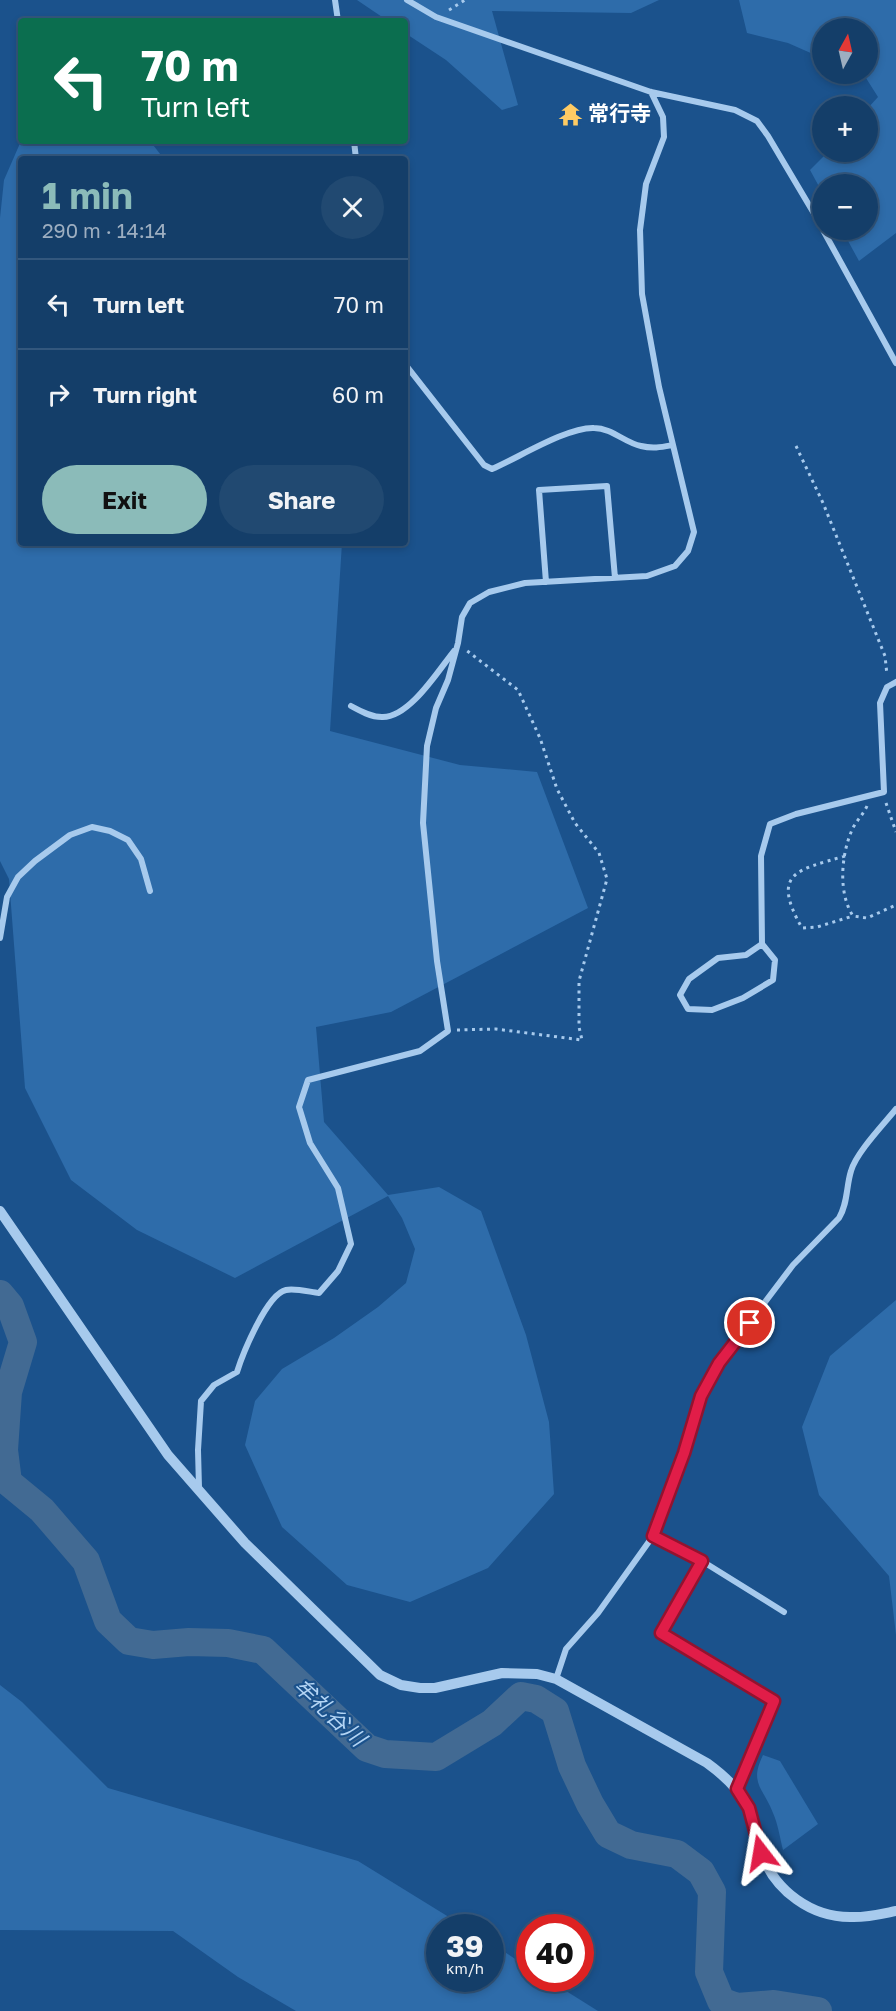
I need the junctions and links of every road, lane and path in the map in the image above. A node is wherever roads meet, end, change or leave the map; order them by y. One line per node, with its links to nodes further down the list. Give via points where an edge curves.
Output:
1 (334, 0): 5 (street)
2 (407, 0): 4 (street)
3 (465, 0): 4 (path)
4 (436, 17): 6 (street)
5 (337, 18)
6 (651, 93): 7 (street, via 735,110 757,121); 11 (street, via 663,117 664,137 646,184 641,219 642,294)
7 (812, 210)
8 (829, 240): 9 (street)
9 (896, 363)
10 (408, 368): 11 (street, via 484,465 492,469 556,437 592,428 606,430 639,446)
11 (674, 445): 13 (street, via 694,532 688,550 675,566 646,576)
12 (796, 446): 17 (path, via 885,656)
13 (615, 578): 14 (street); 14 (street, via 608,486 539,490)
14 (546, 582): 15 (street, via 489,591 470,603 462,617)
15 (457, 646): 18 (street, via 411,705 394,715 382,717); 28 (street, via 427,746 423,823); 28 (path, via 518,690 557,789 599,853 607,879 579,981 582,1040 496,1029)
16 (896, 682): 17 (street)
17 (887, 687): 19 (street, via 880,703)
18 (351, 706)
19 (884, 792): 20 (street); 21 (path)
20 (870, 796): 22 (path, via 852,830); 27 (street, via 770,824 761,856)
21 (896, 832)
22 (845, 856): 25 (path, via 843,886); 25 (path, via 801,869 791,879 788,894 802,928)
23 (150, 891): 26 (street, via 141,859 128,840 92,827 70,836 18,877 7,897)
24 (896, 905): 25 (path, via 867,918)
25 (853, 916)
26 (0, 938)
27 (762, 944): 27 (street, via 775,960 773,980 712,1010 688,1009 680,995 689,979 718,958 746,956)
28 (448, 1030): 31 (street, via 420,1051 308,1080 299,1107 310,1143 338,1188 351,1244 338,1271 319,1293 287,1289 273,1296 245,1348 237,1372 214,1385 201,1401)
29 (896, 1109): 32 (street, via 851,1170 839,1218 793,1265 707,1383)
30 (0, 1211): 31 (street, via 143,1420)
31 (199, 1493): 35 (street, via 244,1544 380,1675 401,1685 420,1688 502,1673 525,1672)
32 (653, 1536): 33 (street); 35 (street, via 566,1649)
33 (702, 1561): 34 (street); 36 (street, via 661,1633 774,1701)
34 (784, 1612)
35 (556, 1679): 36 (street, via 707,1763)
36 (737, 1789): 37 (street, via 749,1808 761,1853 771,1873 802,1904 850,1917)
37 (896, 1911)

